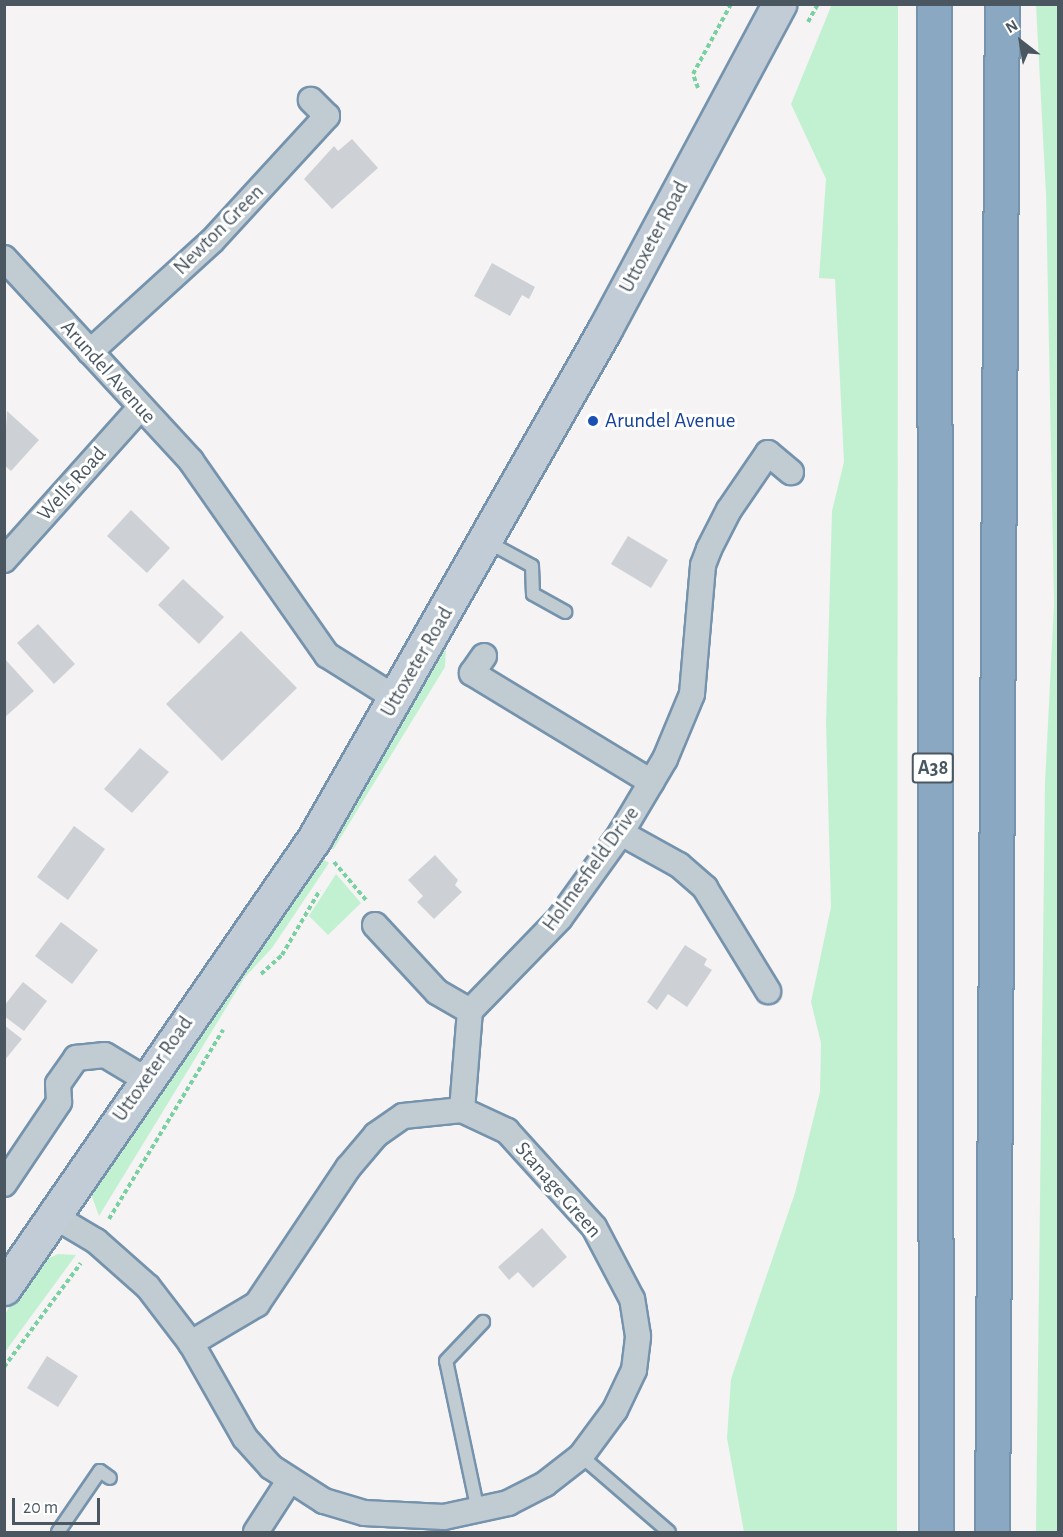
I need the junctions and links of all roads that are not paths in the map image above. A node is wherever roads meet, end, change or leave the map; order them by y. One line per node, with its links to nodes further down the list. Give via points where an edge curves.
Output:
1 (779, 4): 9 (main road, Uttoxeter Road, via 605,329)
2 (934, 4): 33 (highway, A38)
3 (1002, 4): 34 (highway)
4 (311, 100): 6 (street, Newton Green, via 327,116 212,241)
5 (4, 258): 6 (street, Arundel Avenue)
6 (90, 352): 7 (street, Arundel Avenue)
7 (140, 408): 10 (street, Wells Road); 13 (street, Arundel Avenue, via 191,461 327,655)
8 (791, 472): 14 (street, Holmesfield Drive, via 768,453 729,510 709,549 703,565 692,694 681,726)
9 (485, 540): 11 (lane, via 532,566 532,594); 13 (main road, Uttoxeter Road)
10 (4, 560)
11 (565, 612)
12 (484, 656): 14 (street, Holmesfield Drive, via 472,673)
13 (397, 699): 19 (main road, Uttoxeter Road, via 314,839)
14 (651, 782): 15 (street, Holmesfield Drive)
15 (621, 833): 17 (street, via 679,865 705,888); 18 (street, Holmesfield Drive, via 560,918)
16 (375, 925): 18 (street, via 437,992)
17 (768, 991)
18 (470, 1011): 20 (street)
19 (145, 1079): 21 (street, via 105,1055 76,1058 58,1084 59,1102); 22 (main road, Uttoxeter Road)
20 (462, 1110): 25 (street, via 403,1116 376,1134 348,1168 257,1304); 26 (street, Stanage Green, via 507,1131 563,1190 594,1227 632,1299 638,1336 634,1370 615,1410)
21 (4, 1184)
22 (52, 1215): 23 (main road, Uttoxeter Road); 25 (street, Stanage Green, via 96,1241 148,1287)
23 (4, 1288)
24 (483, 1322): 29 (lane, via 446,1361)
25 (192, 1343): 28 (street, Stanage Green, via 245,1438)
26 (581, 1456): 29 (street, Stanage Green, via 524,1496); 32 (lane)
27 (110, 1478): 30 (lane, via 99,1471)
28 (289, 1481): 29 (street, Stanage Green, via 324,1501 364,1513 424,1518); 31 (street)
29 (478, 1511)
30 (58, 1533)
31 (256, 1533)
32 (669, 1533)
33 (936, 1533)
34 (992, 1533)

